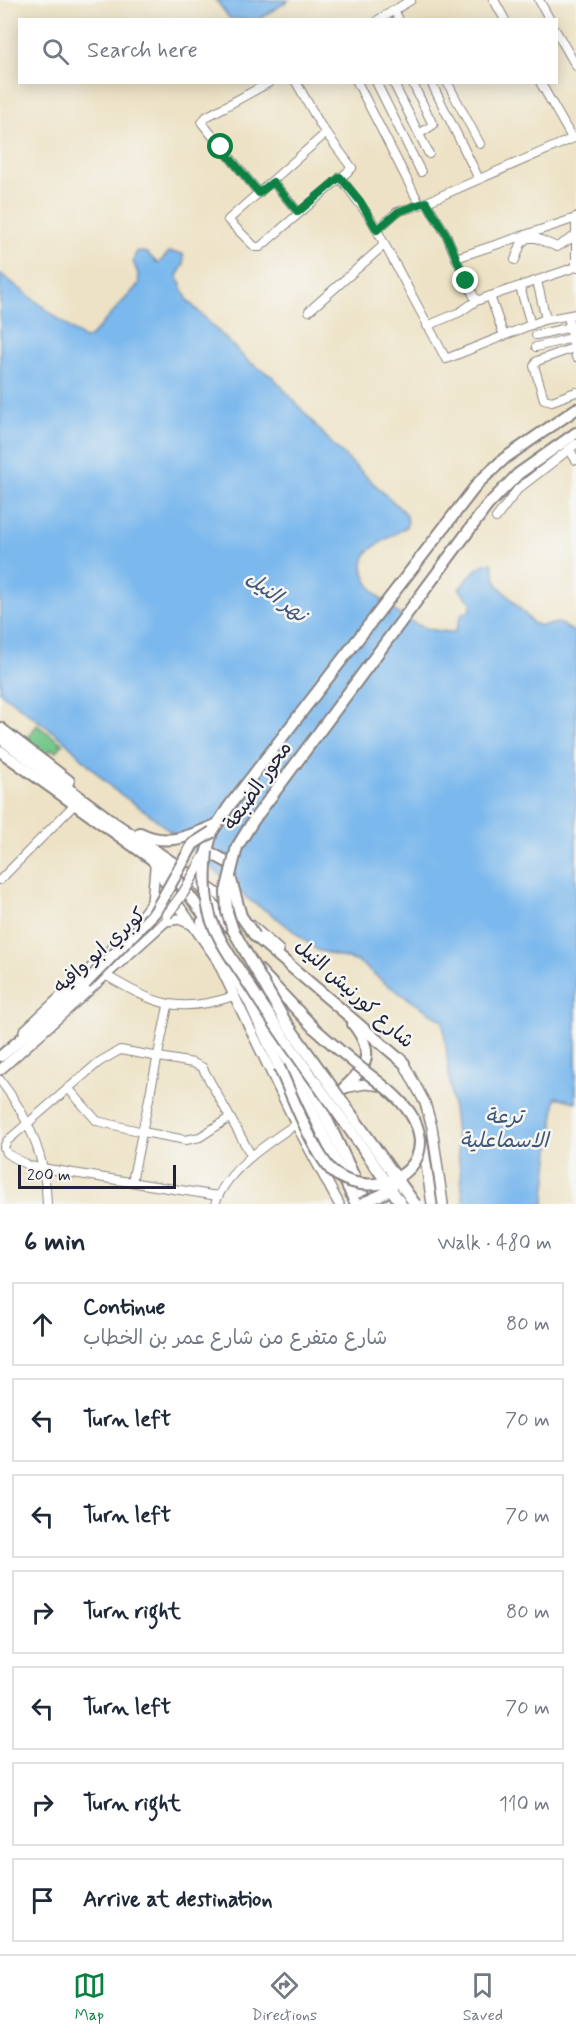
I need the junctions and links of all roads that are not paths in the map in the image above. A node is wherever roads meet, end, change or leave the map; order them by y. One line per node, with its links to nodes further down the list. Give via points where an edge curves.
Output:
1 (411, 0): 4 (street)
2 (494, 0): 7 (street)
3 (539, 0): 8 (street)
4 (394, 10): 5 (street); 6 (street)
5 (381, 18)
6 (398, 18)
7 (504, 18)
8 (549, 18)
9 (558, 34): 10 (street)
10 (576, 66)
11 (266, 84): 29 (street, via 202,123)
12 (297, 84): 20 (street)
13 (358, 84): 30 (street)
14 (377, 84): 25 (street)
15 (394, 84): 21 (street)
16 (413, 84): 21 (street, via 434,125)
17 (432, 84): 27 (street)
18 (448, 84): 23 (street)
19 (541, 84): 22 (street)
20 (326, 134): 26 (street, via 352,167); 28 (street)
21 (419, 134): 24 (street)
22 (574, 138): 27 (street)
23 (480, 144)
24 (429, 154)
25 (421, 172)
26 (340, 177): 31 (street); 33 (street)
27 (479, 179): 30 (street)
28 (273, 182): 29 (street); 31 (street)
29 (259, 193): 31 (street, via 228,221 255,247 260,247)
30 (423, 203): 33 (street, via 398,212); 36 (street, via 446,234)
31 (298, 212)
32 (576, 217): 34 (street); 36 (street)
33 (377, 230): 35 (street)
34 (575, 236): 37 (street, via 557,247 527,238); 38 (street)
35 (384, 245): 43 (street); 47 (street)
36 (456, 258): 42 (street)
37 (515, 260)
38 (576, 267): 39 (street)
39 (537, 281): 40 (street); 45 (street)
40 (520, 287): 41 (street); 46 (street)
41 (490, 296): 42 (street); 50 (street)
42 (476, 301): 47 (street)
43 (309, 311)
44 (572, 315): 45 (street); 48 (street)
45 (546, 319): 46 (street)
46 (531, 325): 50 (street)
47 (427, 326): 50 (street, via 447,360)
48 (573, 327): 49 (street); 51 (street)
49 (536, 335)
50 (504, 336)
51 (572, 338): 52 (street); 53 (street)
52 (536, 347)
53 (575, 348): 54 (street); 55 (street, via 537,361 534,366 544,399 557,400)
54 (576, 357)
55 (576, 392)
56 (576, 409): 65 (highway, محور الضبعة, via 505,458 474,488)
57 (576, 433): 68 (highway, محور الضبعة, bridge, via 518,474 488,506 253,821)
58 (572, 446): 59 (street); 60 (street, via 518,489)
59 (576, 460)
60 (496, 518)
61 (0, 728): 65 (highway, via 149,837 174,841)
62 (0, 738): 70 (highway, شارع كورنيش النيل)
63 (0, 751): 64 (highway)
64 (74, 805): 67 (highway); 71 (street)
65 (214, 828): 66 (highway, bridge); 78 (highway, bridge, via 193,844 155,912 85,984)
66 (207, 851): 68 (highway); 81 (main road, كوبري ابو وافيه, bridge, via 167,915); 102 (highway, bridge, via 207,903 225,947 273,1023)
67 (153, 862): 69 (highway); 72 (main road); 78 (main road, via 155,894 145,914)
68 (231, 864): 73 (highway, محور الضبعة, bridge, via 226,892 229,918); 76 (highway, bridge, via 233,892 255,936)
69 (167, 870): 94 (highway, bridge, via 229,965 320,1153 335,1174 366,1187); 99 (highway, via 192,898 239,966)
70 (195, 878): 80 (main road, شارع كورنيش النيل, via 225,899 395,1050); 86 (highway, شارع كورنيش النيل, via 246,957)
71 (0, 879)
72 (192, 925): 74 (main road, via 179,919 166,921); 75 (main road, via 216,958)
73 (257, 967): 94 (highway, bridge, via 314,1028 385,1086 410,1113 420,1134 419,1153 410,1172); 103 (highway, محور الضبعة, bridge, via 285,1021)
74 (105, 975): 77 (street); 82 (main road)
75 (234, 996): 77 (street, via 201,1005); 89 (main road)
76 (337, 1005): 80 (highway); 85 (highway, via 362,1035 366,1048 361,1072)
77 (168, 1006): 79 (street)
78 (0, 1056)
79 (156, 1056): 84 (street, via 115,1050); 87 (street, via 202,1067); 90 (street)
80 (404, 1063): 105 (main road, شارع كورنيش النيل, via 425,1103 432,1127)
81 (0, 1064)
82 (0, 1070)
83 (0, 1080): 88 (street)
84 (68, 1088): 88 (street); 90 (street, via 97,1121)
85 (344, 1088): 86 (main road); 104 (main road, via 382,1085 408,1104 424,1143)
86 (318, 1102): 101 (highway, شارع كورنيش النيل)
87 (229, 1118): 90 (street, via 200,1137 186,1140); 91 (street)
88 (29, 1123): 92 (street); 92 (street, via 7,1141 4,1150 20,1163)
89 (296, 1124): 91 (street); 98 (main road)
90 (143, 1132): 93 (street)
91 (251, 1155): 95 (street)
92 (43, 1168): 93 (street); 96 (street)
93 (132, 1182): 95 (street)
94 (395, 1183): 100 (highway, bridge, via 383,1194)
95 (218, 1196): 97 (street)
96 (47, 1204)
97 (215, 1204)
98 (339, 1204)
99 (356, 1204)
100 (361, 1204)
101 (367, 1204)
102 (401, 1204)
103 (415, 1204)
104 (432, 1204)
105 (443, 1204)

